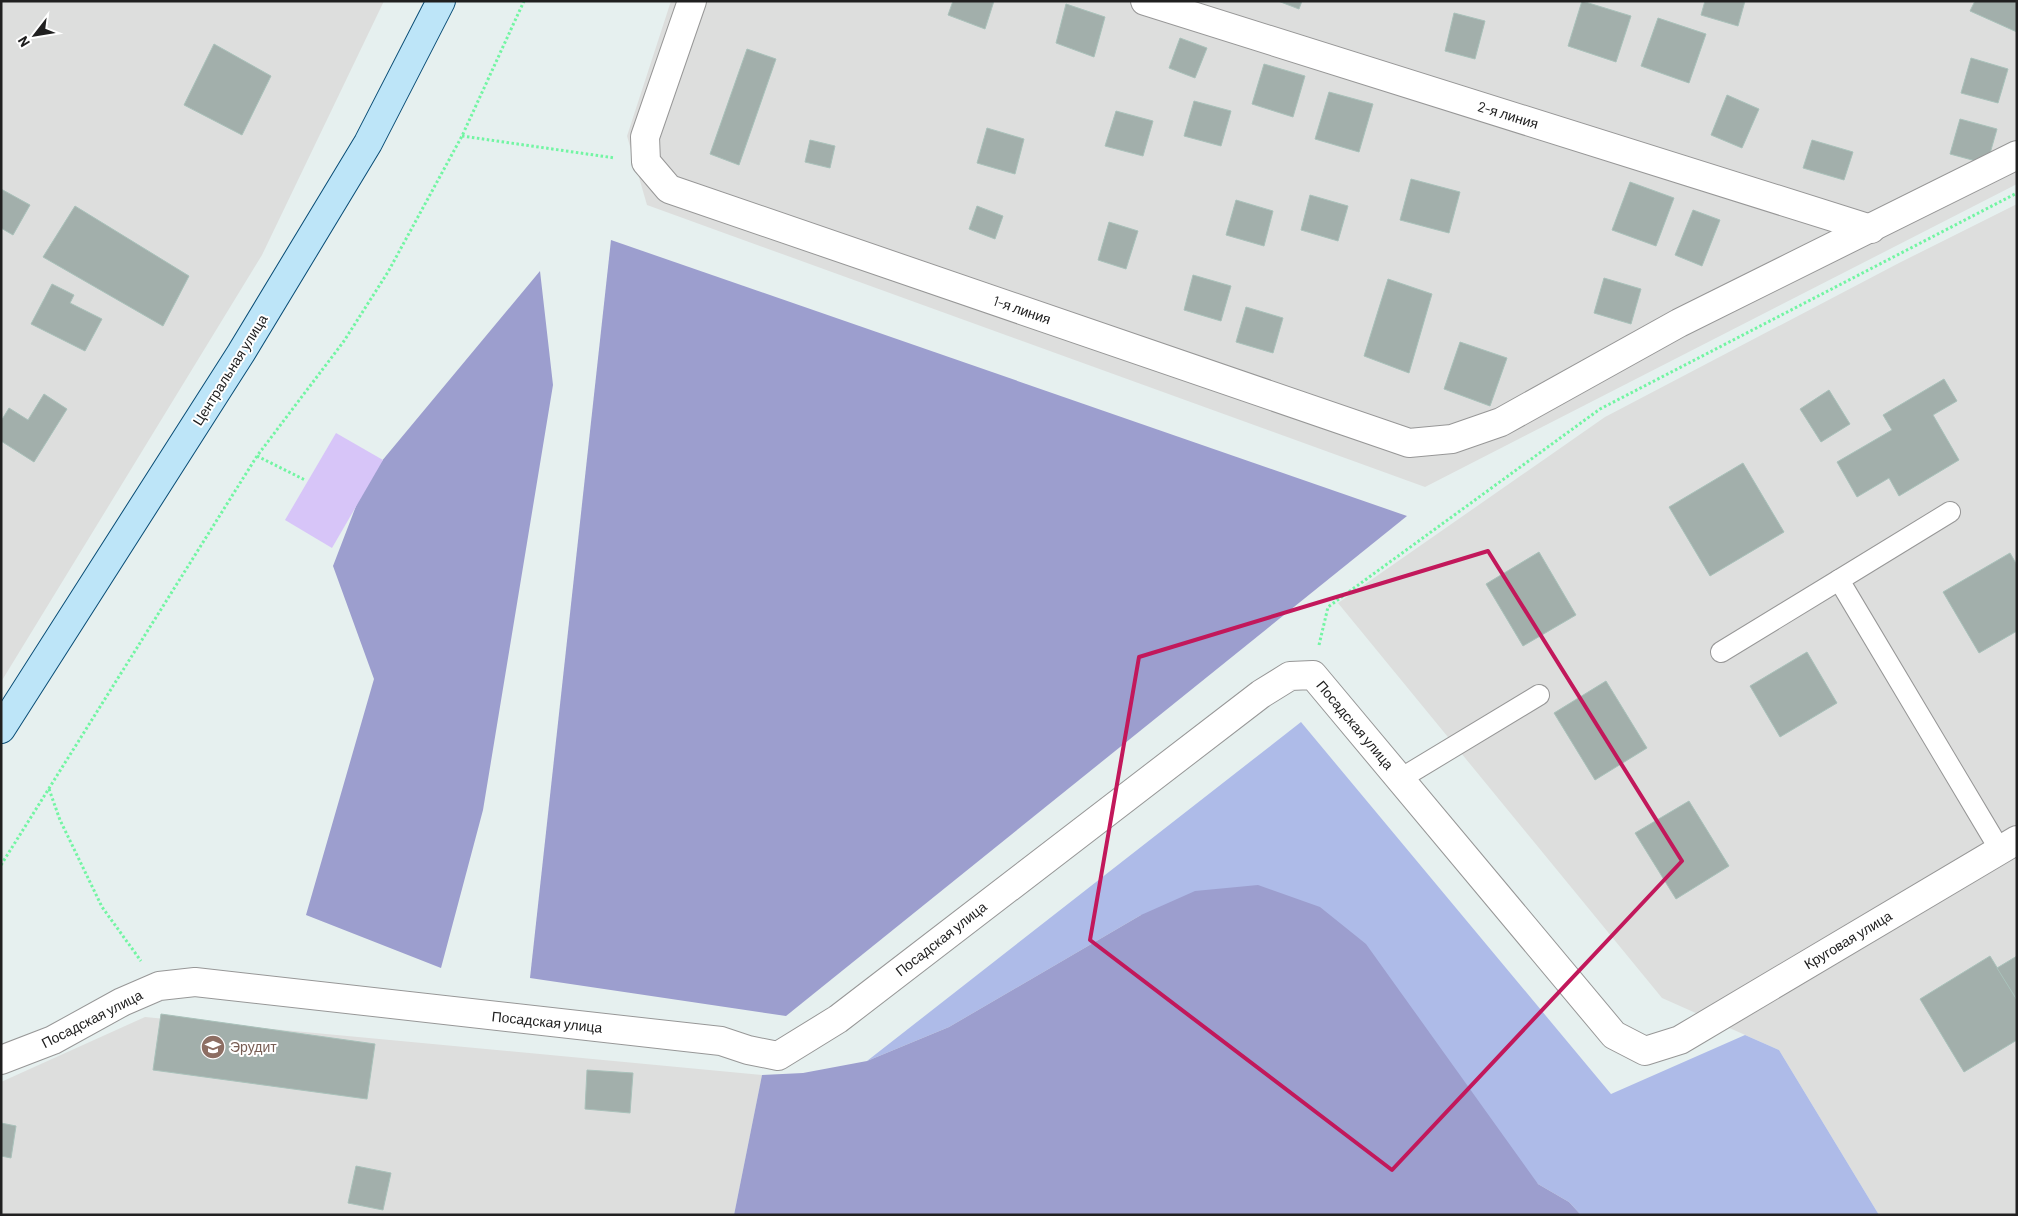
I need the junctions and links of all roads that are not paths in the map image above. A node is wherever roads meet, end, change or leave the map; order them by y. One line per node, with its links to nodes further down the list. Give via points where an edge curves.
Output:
1 (441, 1): 10 (main road, Центральная улица, via 368,143 241,353)
2 (692, 1): 5 (street, 1-я линия, via 645,137 646,162 669,189 1409,443 1452,439 1501,422 1678,323)
3 (1145, 1): 5 (street, 2-я линия)
4 (2017, 155): 5 (street)
5 (1871, 229)
6 (1950, 512): 7 (lane)
7 (1839, 580): 8 (lane); 12 (lane)
8 (1721, 652)
9 (1539, 695): 11 (lane)
10 (1, 729)
11 (1400, 780): 13 (street, Посадская улица, via 1614,1035 1645,1050); 14 (street, Посадская улица, via 1313,675 1290,676 1261,694 838,1018 778,1056 721,1041 195,982 159,986 122,1002 53,1040)
12 (2008, 845): 13 (street, Круговая улица)
13 (1680, 1040)
14 (1, 1060)

